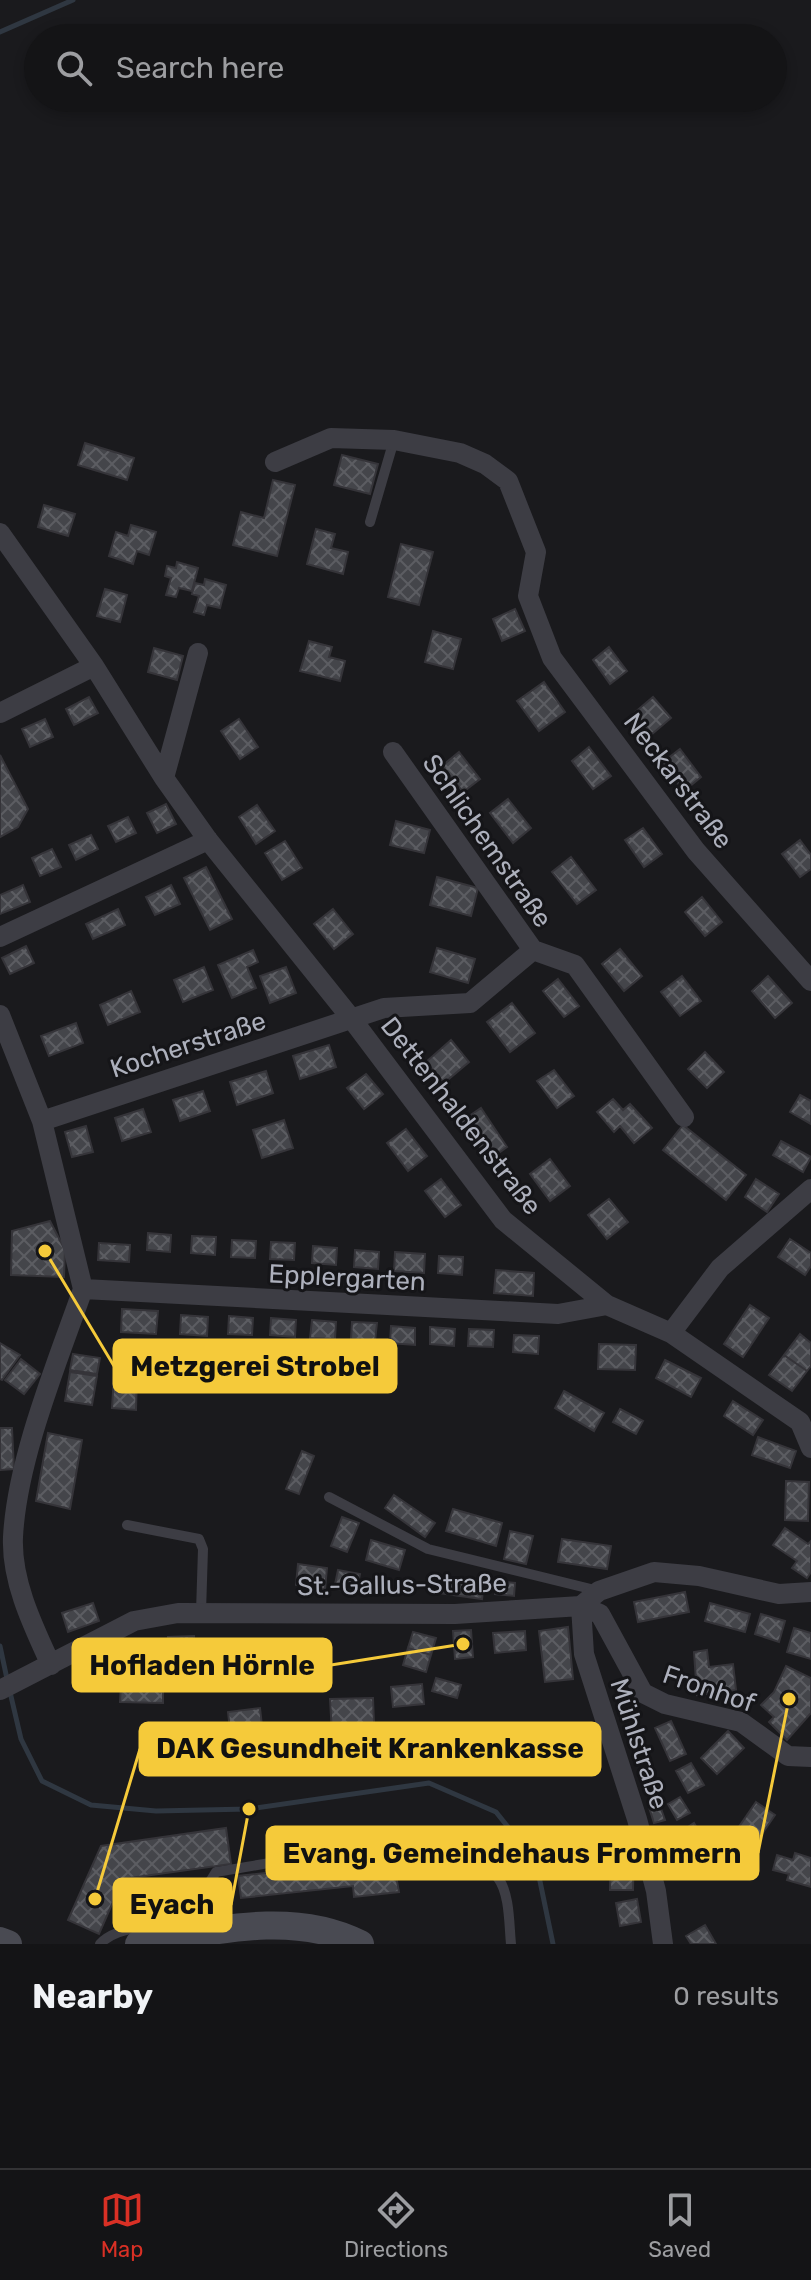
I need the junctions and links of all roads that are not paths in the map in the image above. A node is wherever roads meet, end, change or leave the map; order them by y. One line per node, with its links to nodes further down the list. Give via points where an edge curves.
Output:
1 (394, 440): 2 (street, via 331,438); 3 (lane); 13 (street, Neckarstraße, via 460,453 508,481 536,552 528,596 552,658 696,851)
2 (275, 462)
3 (370, 522)
4 (0, 533): 6 (street, Dettenhaldenstraße)
5 (198, 653): 9 (street)
6 (94, 666): 7 (street); 9 (street, Dettenhaldenstraße)
7 (0, 713)
8 (393, 752): 12 (street, Schlichemstraße)
9 (164, 778): 10 (street, Dettenhaldenstraße)
10 (208, 840): 11 (street); 15 (street, Dettenhaldenstraße)
11 (0, 937)
12 (533, 950): 15 (street, Schlichemstraße, via 470,1003 384,1008); 16 (street, via 575,965)
13 (811, 981)
14 (0, 1015): 17 (street)
15 (351, 1018): 17 (street, Kocherstraße); 20 (street, Dettenhaldenstraße, via 503,1220)
16 (684, 1117)
17 (42, 1121): 19 (street)
18 (811, 1189): 21 (street, via 720,1268)
19 (83, 1289): 20 (street, Epplergarten, via 558,1314); 30 (street, via 30,1454 13,1539 26,1611)
20 (607, 1305): 21 (street, Dettenhaldenstraße)
21 (671, 1333): 22 (street, Dettenhaldenstraße)
22 (806, 1420): 23 (street, Dettenhaldenstraße)
23 (811, 1448)
24 (329, 1497): 26 (lane, via 428,1549)
25 (127, 1525): 29 (lane, via 199,1539)
26 (599, 1591): 27 (street, via 654,1572 779,1594); 28 (street)
27 (811, 1592)
28 (581, 1606): 29 (street, St.-Gallus-Straße, via 455,1614); 32 (street, Fronhof, via 600,1614 643,1693 665,1704 741,1722 788,1756); 39 (street, Mühlstraße, via 584,1654 637,1819)
29 (201, 1612): 30 (street, St.-Gallus-Straße, via 134,1621)
30 (44, 1668): 31 (street, St.-Gallus-Straße)
31 (0, 1690)
32 (811, 1757)
33 (0, 1941): 34 (main road)
34 (8, 1944)
35 (100, 1944): 38 (lane, via 164,1920 208,1887 216,1872 395,1846 428,1848 482,1864 498,1878 504,1894)
36 (139, 1944): 37 (main road, via 255,1925 312,1929)
37 (360, 1944)
38 (511, 1944)
39 (663, 1944)

